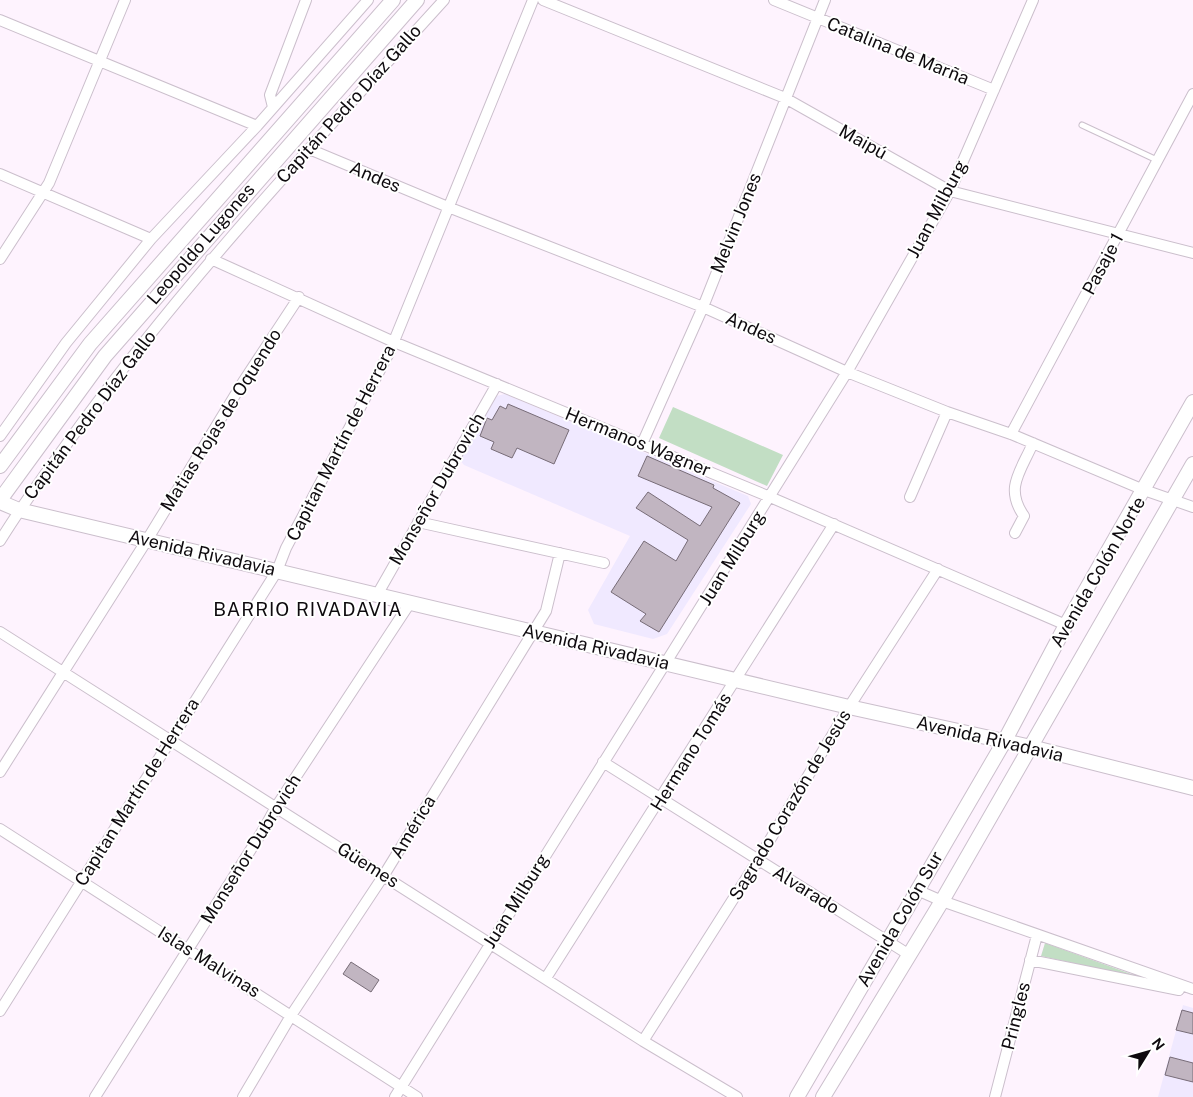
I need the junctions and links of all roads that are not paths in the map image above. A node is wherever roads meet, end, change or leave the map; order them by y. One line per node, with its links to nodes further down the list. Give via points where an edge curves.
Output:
1 (125, 0): 14 (street)
2 (306, 0): 18 (street, via 270,94)
3 (368, 0): 18 (street)
4 (393, 0): 44 (main road, Leopoldo Lugones, via 90,344)
5 (417, 0): 48 (main road, Leopoldo Lugones, via 105,356)
6 (444, 0): 21 (street, Capitán Pedro Díaz Gallo)
7 (533, 0): 26 (street, Capitan Martín de Herrera)
8 (543, 0): 17 (street, Maipú)
9 (774, 0): 12 (street, Catalina de Marña)
10 (826, 0): 12 (street, Melvin Jones)
11 (1033, 0): 15 (street, Juan Milburg)
12 (818, 18): 15 (street, Catalina de Marña); 17 (street, Melvin Jones)
13 (0, 20): 14 (street)
14 (98, 62): 19 (street); 25 (street)
15 (994, 90): 24 (street, Juan Milburg)
16 (1193, 94): 22 (street, Pasaje 1)
17 (785, 98): 24 (street, Maipú); 33 (street, Melvin Jones)
18 (273, 108): 19 (street)
19 (257, 126): 28 (street)
20 (1082, 126): 22 (lane)
21 (309, 149): 26 (street, Andes); 31 (street, Capitán Pedro Díaz Gallo)
22 (1159, 161): 27 (street, Pasaje 1)
23 (0, 174): 25 (street)
24 (950, 191): 27 (street, Maipú); 35 (street, Juan Milburg)
25 (43, 192): 28 (street); 30 (street)
26 (448, 207): 33 (street, Andes); 34 (street, Capitan Martín de Herrera)
27 (1119, 234): 29 (street, Maipú); 39 (street, Pasaje 1)
28 (151, 239): 40 (street, via 66,343)
29 (1193, 253)
30 (0, 259)
31 (211, 259): 32 (street, Hermanos Wagner); 51 (street, Capitán Pedro Díaz Gallo, via 115,379)
32 (299, 297): 34 (street, Hermanos Wagner); 55 (street, Matias Rojas de Oquendo)
33 (703, 307): 35 (street, Andes); 42 (street, Melvin Jones)
34 (394, 342): 36 (street, Hermanos Wagner); 60 (street, Capitan Martín de Herrera)
35 (847, 372): 38 (street, Andes); 46 (street, Juan Milburg)
36 (497, 384): 42 (street, Hermanos Wagner); 52 (street, Monseñor Dubrovich)
37 (1193, 402): 45 (main road, Avenida Colón Norte)
38 (947, 412): 39 (street, Andes); 47 (street)
39 (1011, 434): 41 (street, Andes)
40 (0, 436)
41 (1033, 443): 45 (street, Andes); 54 (street, via 1014,486 1013,496 1024,516)
42 (642, 444): 46 (street, Hermanos Wagner)
43 (1193, 464): 49 (main road, Avenida Colón Norte)
44 (0, 466)
45 (1144, 490): 49 (street, Andes); 63 (main road, Avenida Colón Norte)
46 (770, 496): 53 (street, Hermanos Wagner); 66 (street, Juan Milburg)
47 (910, 496)
48 (0, 501): 51 (main road, Avenida Rivadavia)
49 (1173, 501): 50 (street, Andes); 72 (main road, Avenida Colón Norte)
50 (1193, 506)
51 (19, 510): 55 (main road, Avenida Rivadavia); 56 (street, Capitán Pedro Díaz Gallo)
52 (418, 522): 57 (street); 61 (street, Monseñor Dubrovich)
53 (834, 524): 59 (street, Hermanos Wagner); 68 (street, Hermano Tomás)
54 (1015, 532)
55 (147, 540): 60 (main road, Avenida Rivadavia); 67 (street, Matias Rojas de Oquendo)
56 (0, 541)
57 (560, 553): 58 (street); 64 (street, via 546,611)
58 (604, 563)
59 (938, 569): 63 (street, Hermanos Wagner); 69 (street, Sagrado Corazón de Jesús)
60 (277, 571): 61 (main road, Avenida Rivadavia); 70 (street, Capitan Martín de Herrera)
61 (376, 595): 62 (main road, Avenida Rivadavia)
62 (410, 603): 64 (main road, Avenida Rivadavia); 77 (street, Monseñor Dubrovich)
63 (1066, 625): 71 (main road, Avenida Colón Norte)
64 (532, 631): 66 (main road, Avenida Rivadavia); 80 (street, América)
65 (0, 632): 67 (street, Güemes)
66 (667, 664): 68 (main road, Avenida Rivadavia); 73 (street, Juan Milburg)
67 (63, 672): 70 (street, Güemes); 74 (street, Matias Rojas de Oquendo)
68 (736, 680): 69 (main road, Avenida Rivadavia); 76 (street, Hermano Tomás)
69 (848, 706): 71 (main road, Avenida Rivadavia); 79 (street, Sagrado Corazón de Jesús)
70 (170, 739): 77 (street, Güemes); 81 (street, Capitan Martín de Herrera)
71 (1004, 742): 72 (main road, Avenida Rivadavia); 82 (main road, Avenida Colón Sur)
72 (1031, 747): 75 (main road, Avenida Rivadavia); 83 (main road, Avenida Colón Sur)
73 (603, 762): 76 (street, Alvarado); 86 (street, Juan Milburg)
74 (0, 772)
75 (1193, 788)
76 (661, 799): 79 (street, Alvarado); 90 (street, Hermano Tomás)
77 (276, 807): 80 (street, Güemes); 87 (street, Monseñor Dubrovich)
78 (0, 829): 81 (street, Islas Malvinas)
79 (758, 860): 85 (street, Alvarado); 94 (street, Sagrado Corazón de Jesús)
80 (384, 876): 86 (street, Güemes); 93 (street, América)
81 (82, 881): 87 (street, Islas Malvinas); 92 (street, Capitan Martín de Herrera)
82 (916, 890): 83 (street); 85 (main road, Avenida Colón Sur)
83 (942, 901): 84 (street); 88 (main road, Avenida Colón Sur)
84 (1036, 935): 89 (street, Pringles); 91 (street)
85 (887, 941): 88 (street, Alvarado); 101 (main road, Avenida Colón Sur)
86 (490, 943): 90 (street, Güemes); 95 (street, Juan Milburg)
87 (188, 949): 93 (street, Islas Malvinas); 96 (street, Monseñor Dubrovich)
88 (908, 954): 102 (main road, Avenida Colón Sur)
89 (1030, 960): 91 (street, via 1179,990); 103 (street, Pringles)
90 (546, 978): 94 (street, Güemes)
91 (1193, 990)
92 (0, 1011)
93 (292, 1014): 95 (street, Islas Malvinas); 97 (street, América)
94 (643, 1041): 100 (street, Güemes)
95 (402, 1087): 98 (street, Juan Milburg); 99 (street, Islas Malvinas)
96 (95, 1097)
97 (243, 1097)
98 (395, 1097)
99 (417, 1097)
100 (737, 1097)
101 (797, 1097)
102 (823, 1097)
103 (995, 1097)

